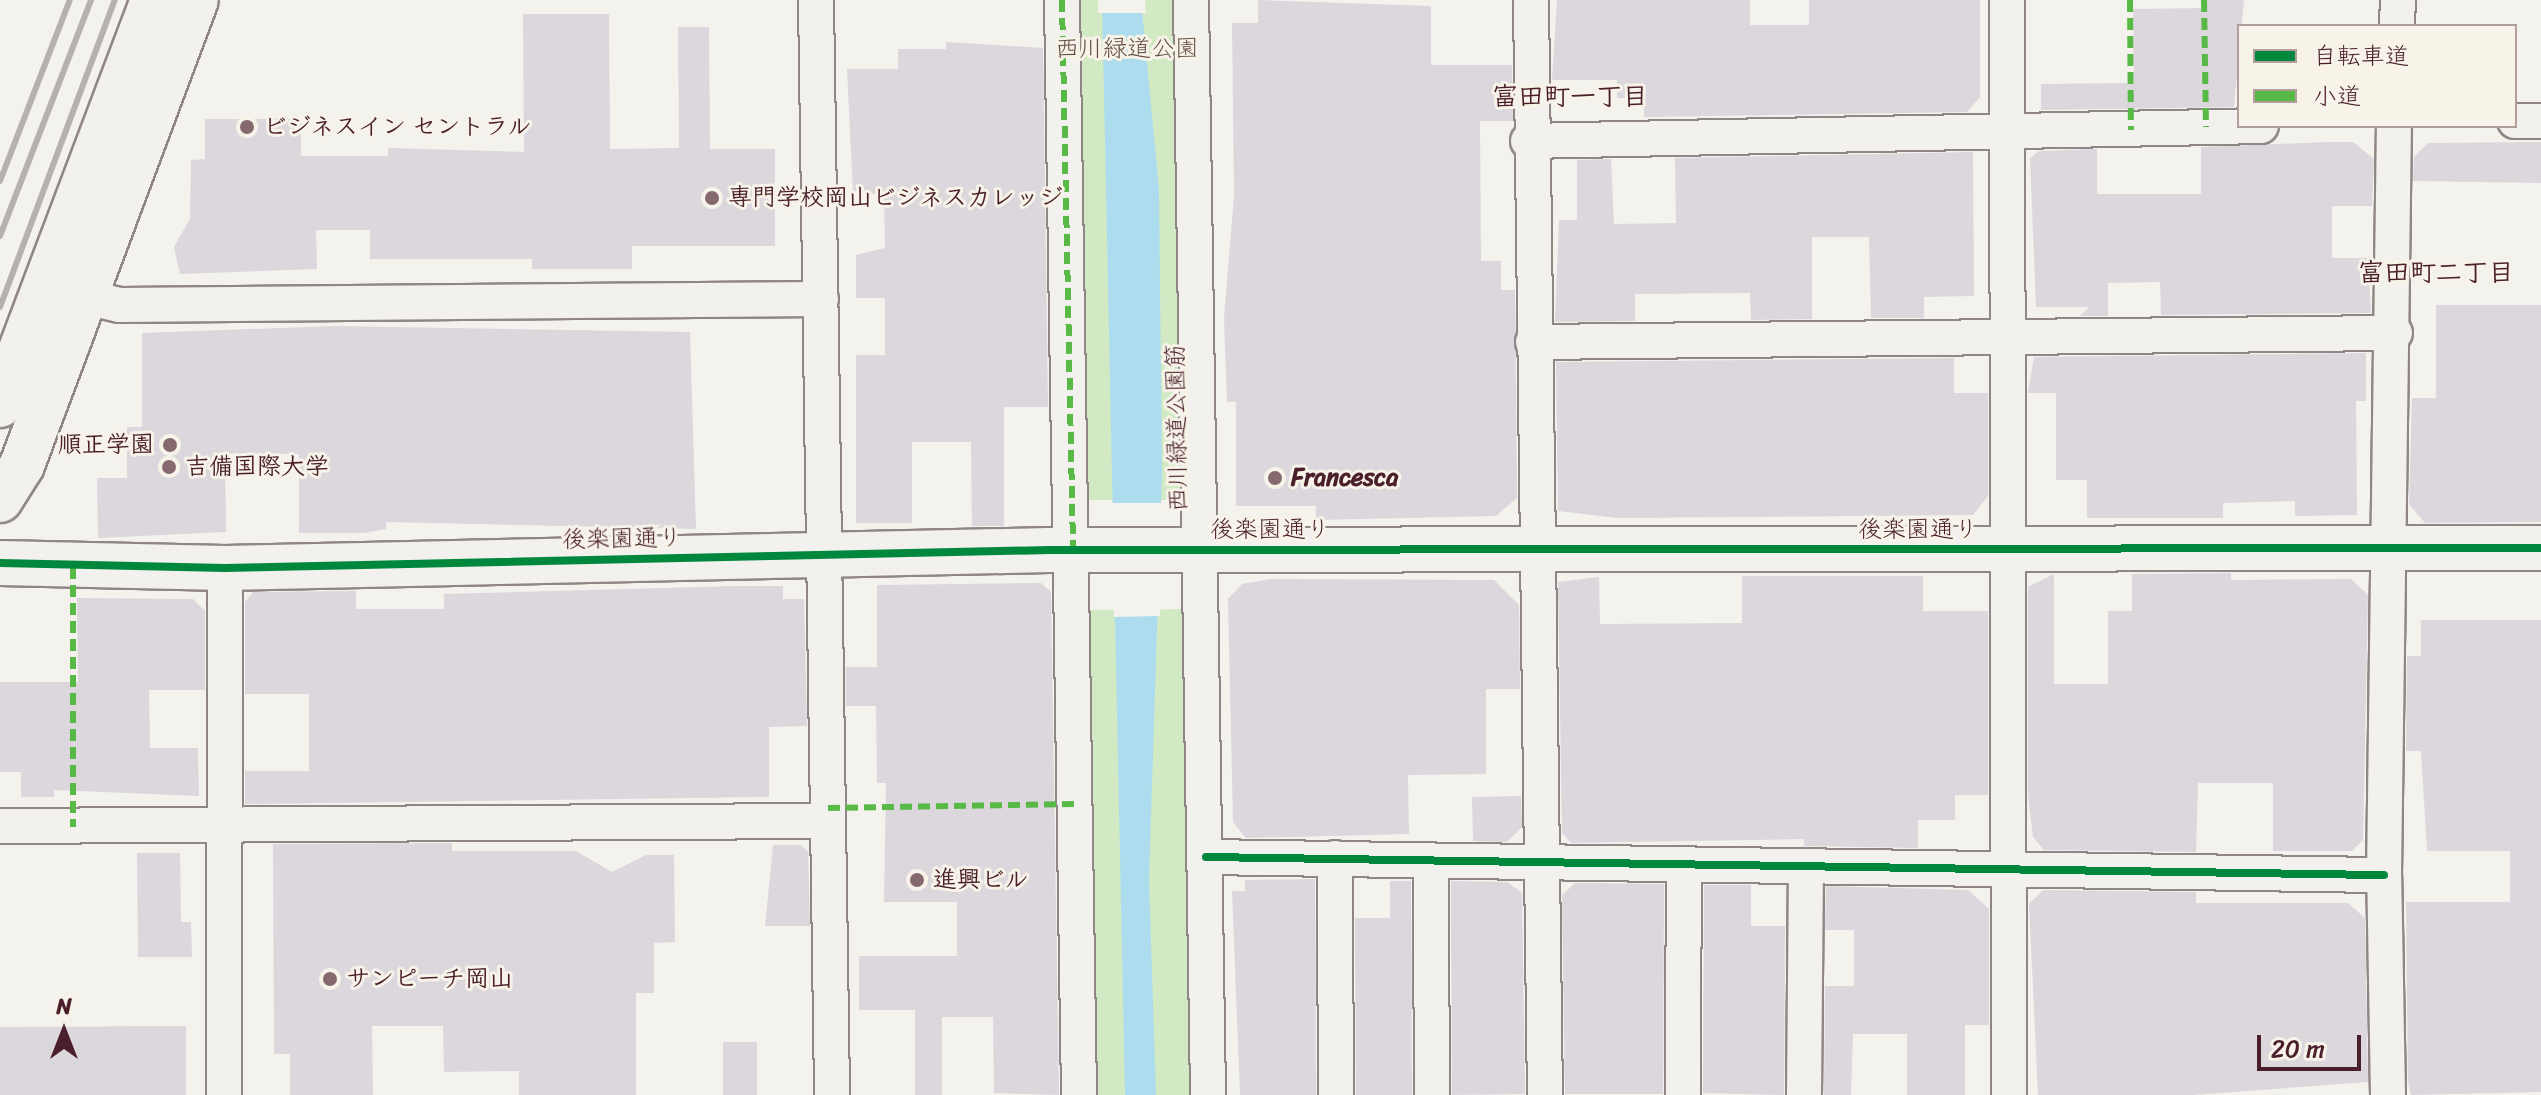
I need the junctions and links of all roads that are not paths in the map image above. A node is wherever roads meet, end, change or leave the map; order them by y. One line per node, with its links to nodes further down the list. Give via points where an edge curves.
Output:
1 (153, 0): 21 (street)
2 (196, 0): 16 (street)
3 (816, 0): 17 (street)
4 (1062, 0): 26 (street)
5 (1191, 0): 27 (street, 西川緑道公園筋)
6 (1531, 0): 15 (street)
7 (2007, 0): 14 (street)
8 (2398, 0): 9 (street)
9 (2397, 24)
10 (2517, 121): 11 (street)
11 (2541, 121)
12 (2237, 127): 14 (street)
13 (2394, 128): 18 (street)
14 (2005, 132): 15 (street); 19 (street)
15 (1528, 141): 20 (street)
16 (85, 297): 17 (street, via 120,305); 22 (street, via 22,465)
17 (821, 299): 29 (street)
18 (2395, 333): 19 (street); 25 (street)
19 (2006, 339): 20 (street); 28 (street)
20 (1533, 342): 23 (street)
21 (0, 405)
22 (0, 500)
23 (1534, 548): 27 (street, 後楽園通り); 28 (street, 後楽園通り); 38 (street)
24 (2541, 548): 25 (street, 後楽園通り)
25 (2387, 549): 28 (street, 後楽園通り); 42 (street)
26 (1089, 550): 27 (street, 後楽園通り); 29 (street, 後楽園通り); 45 (street)
27 (1180, 550): 35 (street, 西川緑道公園筋)
28 (2008, 550): 41 (street)
29 (825, 554): 31 (street, 後楽園通り); 32 (street)
30 (0, 563): 31 (street, 後楽園通り)
31 (225, 568): 34 (street)
32 (828, 821): 34 (street); 44 (street)
33 (0, 826): 34 (street)
34 (225, 826): 43 (street)
35 (1206, 857): 36 (street); 46 (street, 西川緑道公園筋)
36 (1335, 858): 37 (street); 47 (street)
37 (1431, 861): 38 (street); 48 (street)
38 (1542, 864): 39 (street); 49 (street)
39 (1684, 865): 40 (street); 50 (street)
40 (1806, 866): 41 (street); 51 (street)
41 (2007, 870): 42 (street); 52 (street)
42 (2384, 875): 53 (street)
43 (224, 1095)
44 (832, 1095)
45 (1079, 1095)
46 (1208, 1095)
47 (1336, 1095)
48 (1432, 1095)
49 (1545, 1095)
50 (1683, 1095)
51 (1804, 1095)
52 (2009, 1095)
53 (2388, 1095)

